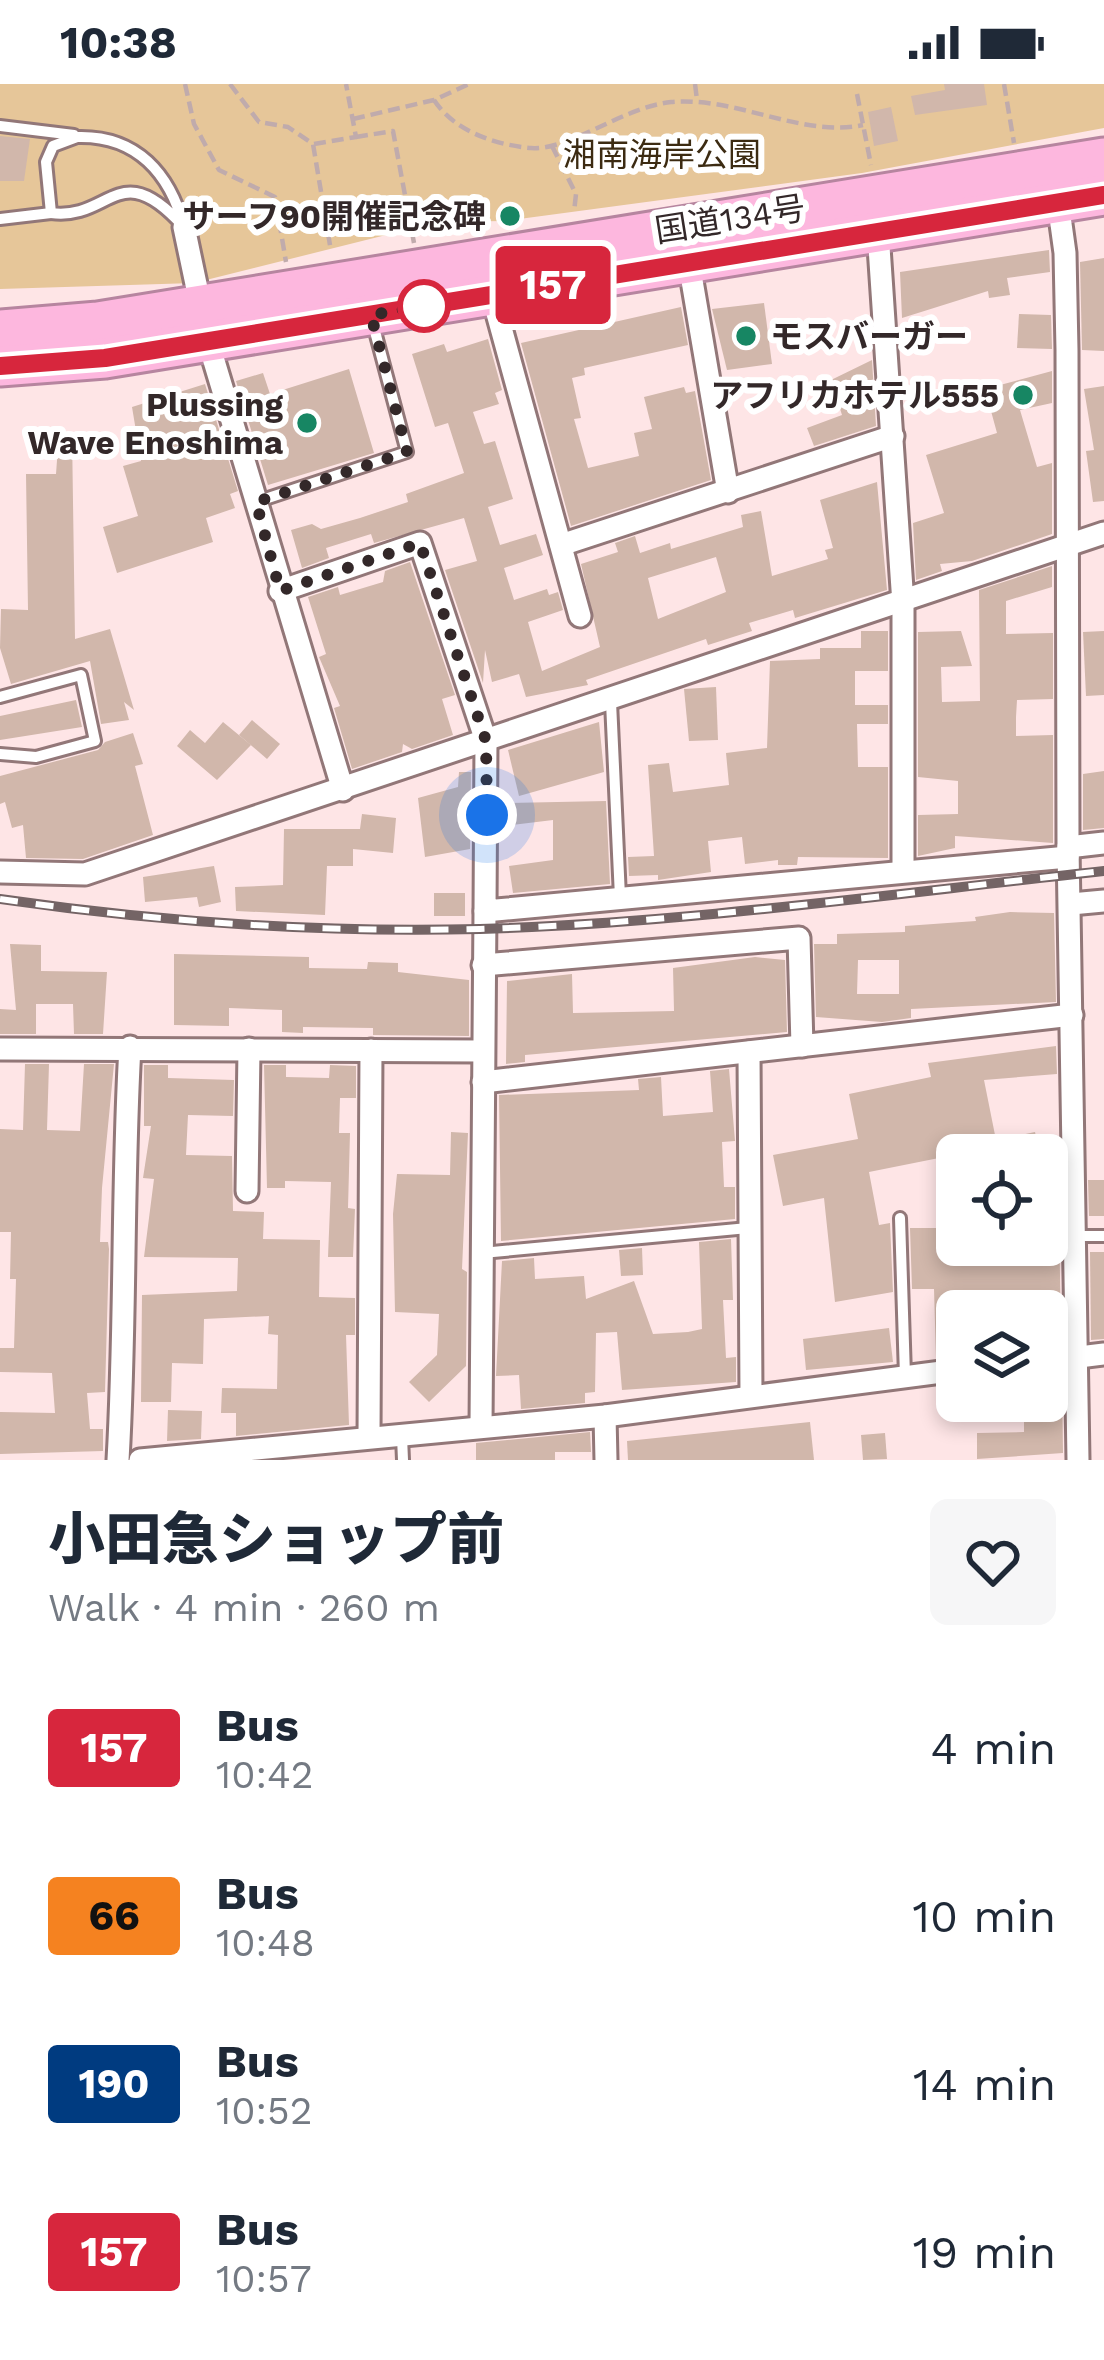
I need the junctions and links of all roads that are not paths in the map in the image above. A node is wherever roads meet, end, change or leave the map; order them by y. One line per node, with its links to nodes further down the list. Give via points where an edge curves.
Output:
1 (0, 126): 2 (lane)
2 (77, 136): 6 (lane, via 53,146 46,162); 8 (lane, via 114,140 158,168)
3 (1104, 158): 4 (highway, 国道134号)
4 (1055, 184): 5 (highway, 国道134号); 9 (highway, 国道134号); 13 (highway, 国道134号); 21 (street, via 1066,272)
5 (1104, 195)
6 (51, 213): 7 (lane); 8 (lane, via 139,193)
7 (0, 219)
8 (184, 227): 13 (street)
9 (878, 232): 10 (highway, 国道134号); 16 (street)
10 (689, 263): 11 (highway, 国道134号); 17 (street)
11 (492, 295): 12 (highway, 国道134号); 20 (street)
12 (371, 315): 13 (highway, 国道134号); 18 (lane, via 407,452)
13 (203, 324): 14 (highway, 国道134号); 15 (highway, 国道134号, via 105,358); 18 (street)
14 (0, 330)
15 (0, 366)
16 (893, 436): 17 (street); 23 (street)
17 (728, 492): 20 (street)
18 (256, 502): 22 (street)
19 (1104, 533): 21 (street)
20 (561, 545): 24 (street)
21 (1068, 546): 23 (street); 31 (street)
22 (280, 591): 27 (street, via 420,543); 29 (street)
23 (903, 604): 26 (street); 32 (street)
24 (580, 616)
25 (0, 697): 28 (lane, via 81,675 95,741 36,757)
26 (611, 702): 27 (street); 34 (lane)
27 (486, 741): 29 (street); 37 (street)
28 (0, 754)
29 (343, 790): 33 (street, via 86,874)
30 (1104, 844): 31 (street)
31 (1068, 852): 32 (street, via 1025,863); 36 (street)
32 (903, 870): 34 (street)
33 (0, 872)
34 (620, 897): 37 (street)
35 (1104, 901): 36 (street)
36 (1071, 904): 39 (street)
37 (485, 911): 38 (street)
38 (483, 965): 40 (street, via 799,938); 45 (street)
39 (1072, 1015): 40 (street); 52 (street)
40 (802, 1046): 46 (street)
41 (130, 1047): 42 (street); 43 (street); 65 (street)
42 (0, 1049)
43 (249, 1049): 44 (street); 48 (street)
44 (371, 1050): 45 (street); 63 (street)
45 (483, 1051): 47 (street)
46 (749, 1052): 47 (street); 50 (street)
47 (483, 1082): 53 (street)
48 (247, 1191)
49 (900, 1218): 58 (lane)
50 (752, 1228): 53 (lane); 59 (street)
51 (1104, 1236): 52 (lane)
52 (1074, 1237): 55 (street)
53 (482, 1253): 61 (street)
54 (1104, 1354): 55 (street)
55 (1077, 1358): 56 (street); 69 (street)
56 (1068, 1359)
57 (936, 1372): 58 (street)
58 (905, 1376): 59 (street)
59 (751, 1395): 60 (street)
60 (604, 1416): 61 (street); 68 (street)
61 (482, 1426): 62 (street)
62 (402, 1433): 63 (street); 67 (lane)
63 (369, 1437): 64 (street)
64 (283, 1453): 66 (street)
65 (118, 1460)
66 (140, 1460)
67 (403, 1460)
68 (606, 1460)
69 (1078, 1460)

